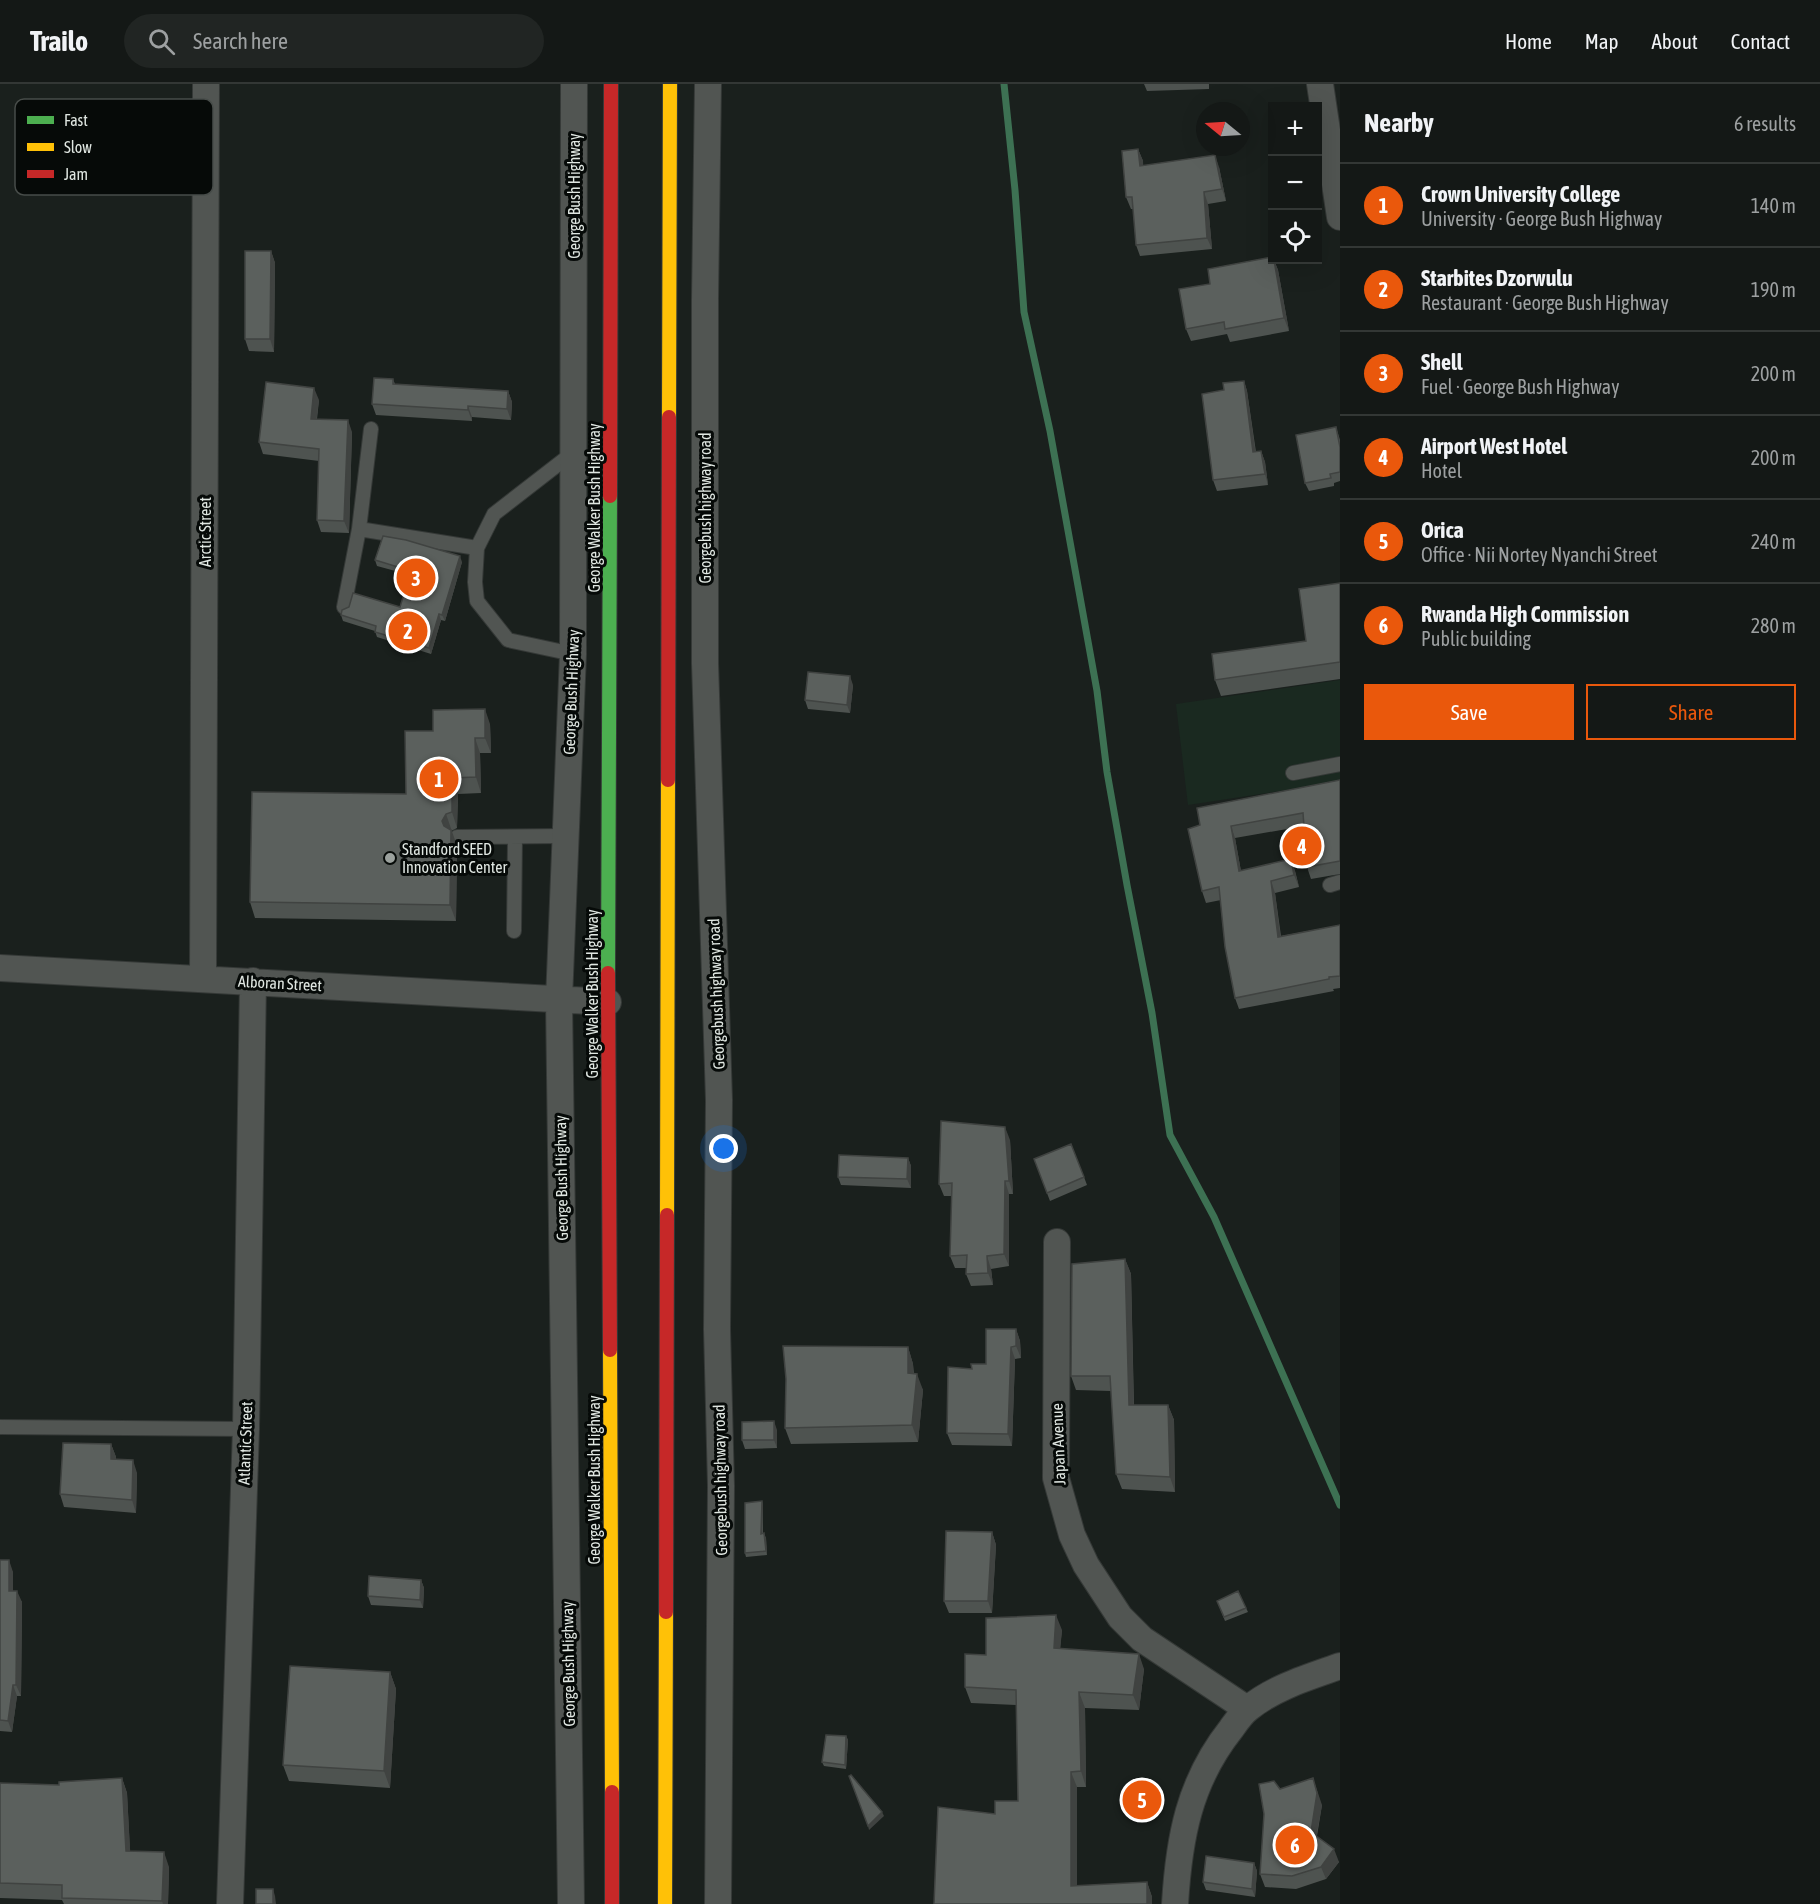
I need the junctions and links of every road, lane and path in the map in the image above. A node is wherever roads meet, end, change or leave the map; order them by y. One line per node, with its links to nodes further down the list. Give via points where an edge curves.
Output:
1 (207, 84): 7 (street, Arctic Street)
2 (574, 84): 12 (street, George Bush Highway)
3 (611, 84): 11 (highway, George Walker Bush Highway)
4 (670, 84): 36 (highway)
5 (708, 84): 37 (street, Georgebush highway road, via 705,663 719,1100)
6 (1320, 84): 9 (street)
7 (207, 99)
8 (207, 195): 24 (street, Arctic Street)
9 (1340, 217)
10 (371, 429): 13 (lane)
11 (610, 451): 12 (street); 27 (highway, George Walker Bush Highway)
12 (574, 452): 14 (lane, via 494,514); 16 (street, George Bush Highway)
13 (359, 528): 14 (lane); 15 (lane)
14 (477, 548): 16 (lane, via 477,602 508,640)
15 (344, 607)
16 (573, 654): 19 (street, George Bush Highway)
17 (1340, 764): 18 (lane)
18 (1293, 773)
19 (566, 836): 21 (lane); 26 (street, George Bush Highway)
20 (457, 837): 21 (lane)
21 (515, 837): 22 (lane)
22 (514, 931)
23 (0, 968): 24 (street, Alboran Street)
24 (203, 979): 25 (street, Alboran Street)
25 (253, 981): 26 (street, Alboran Street); 30 (street, Atlantic Street)
26 (559, 1000): 27 (street, Alboran Street); 34 (street, George Bush Highway)
27 (608, 1002): 35 (highway, George Walker Bush Highway)
28 (1057, 1242): 32 (street, Japan Avenue, via 1056,1478 1072,1535 1120,1617 1142,1639)
29 (0, 1427): 30 (lane)
30 (246, 1429): 33 (street, Atlantic Street)
31 (1340, 1666): 32 (street, via 1291,1684)
32 (1247, 1708): 38 (street, via 1217,1749 1190,1802)
33 (230, 1904)
34 (572, 1904)
35 (612, 1904)
36 (665, 1904)
37 (718, 1904)
38 (1175, 1904)

